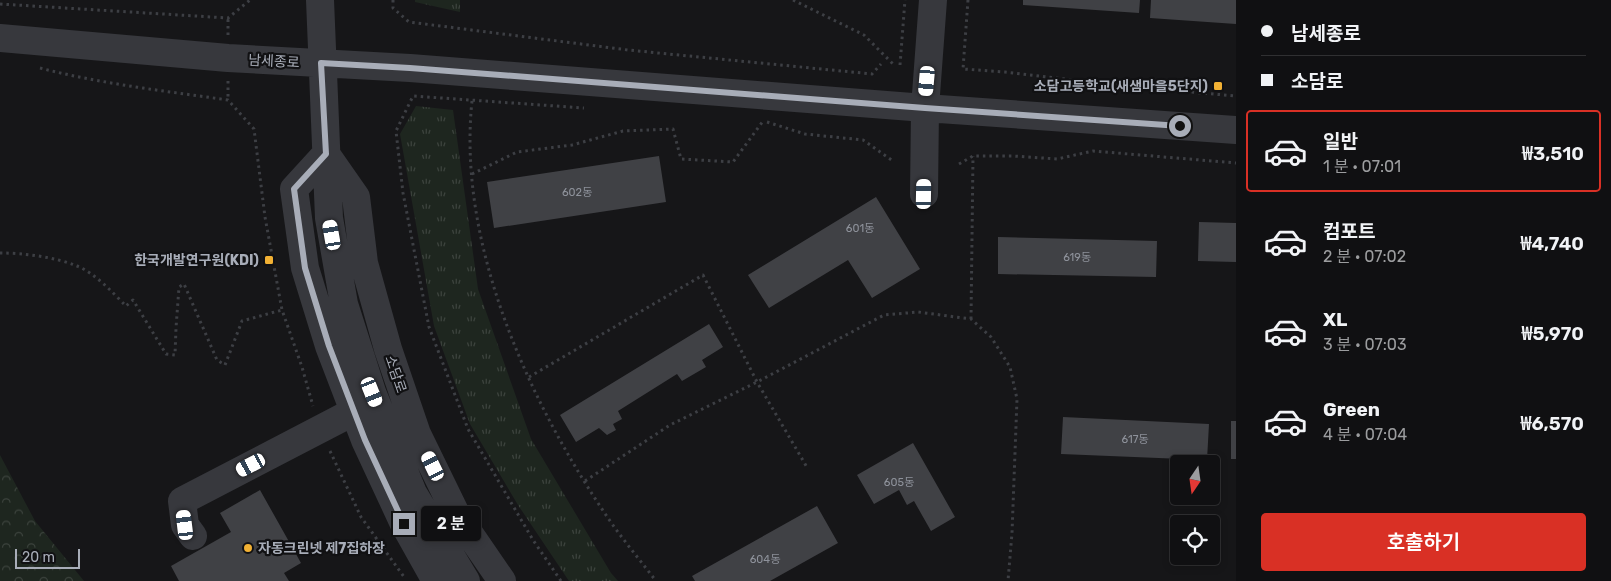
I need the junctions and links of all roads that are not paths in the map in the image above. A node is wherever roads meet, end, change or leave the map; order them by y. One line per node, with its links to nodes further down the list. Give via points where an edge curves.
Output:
1 (320, 0): 4 (street)
2 (933, 0): 5 (street)
3 (0, 38): 4 (street, 남세종로)
4 (321, 63): 5 (street, 남세종로); 7 (street)
5 (925, 108): 6 (street, 남세종로); 8 (street)
6 (1236, 130)
7 (326, 154): 9 (street, via 294,189 305,268); 12 (street, via 329,218 344,304 372,392 413,493); 13 (street, 소담로, via 356,197 364,263 388,349 417,434 456,514)
8 (924, 194)
9 (353, 412): 10 (street, via 182,501 185,525); 11 (street, via 404,524)
10 (193, 536)
11 (436, 581)
12 (466, 581)
13 (502, 581)

